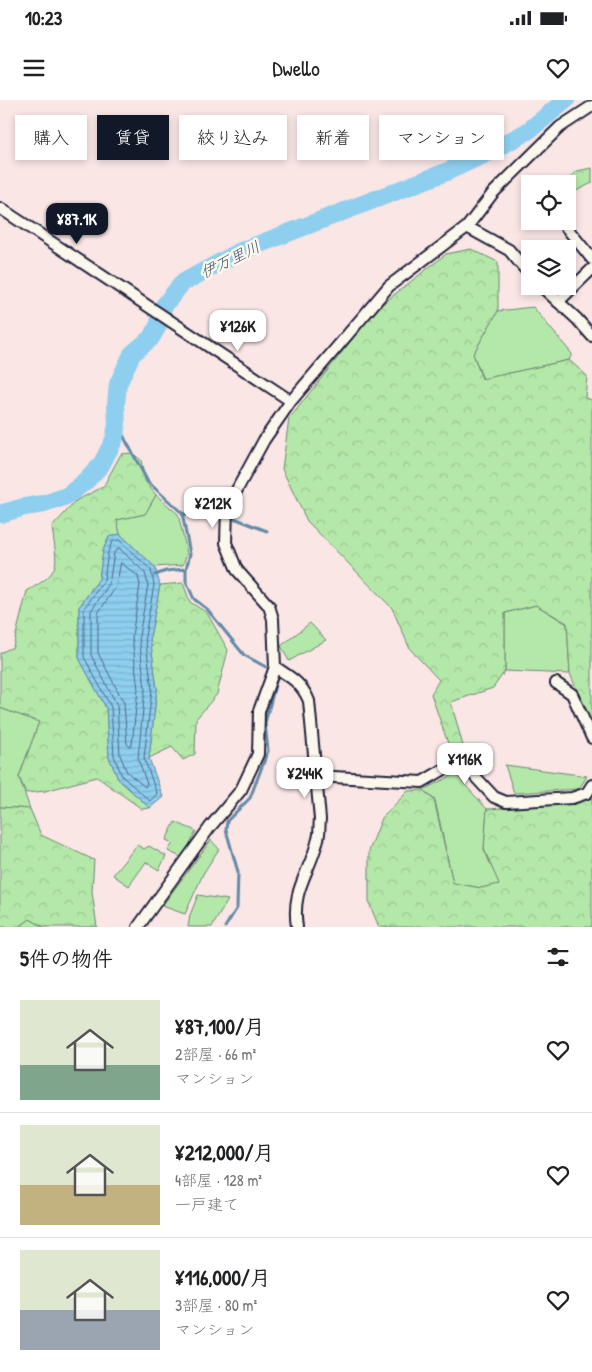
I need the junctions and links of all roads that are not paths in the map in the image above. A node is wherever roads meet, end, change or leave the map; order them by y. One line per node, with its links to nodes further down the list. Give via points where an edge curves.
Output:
1 (592, 106): 3 (street, via 560,127 493,193)
2 (0, 208): 11 (street)
3 (467, 227): 6 (street, via 509,250); 11 (street, via 389,286)
4 (568, 230): 5 (street)
5 (592, 259)
6 (521, 264)
7 (592, 269): 9 (street)
8 (551, 295): 9 (street)
9 (558, 302): 10 (street)
10 (592, 336)
11 (291, 401): 12 (street, via 264,440 227,508 226,520 226,543 237,570 269,606 273,619)
12 (275, 667): 15 (street, via 298,682 306,694); 17 (street, via 258,712 258,754 241,790 210,827)
13 (556, 683): 14 (street, via 572,694)
14 (592, 738)
15 (316, 776): 16 (street, via 422,782 448,768 460,766 470,771 494,797 506,802 572,798 587,792); 18 (street, via 320,819 318,839 296,893)
16 (592, 785)
17 (138, 927)
18 (297, 927)

